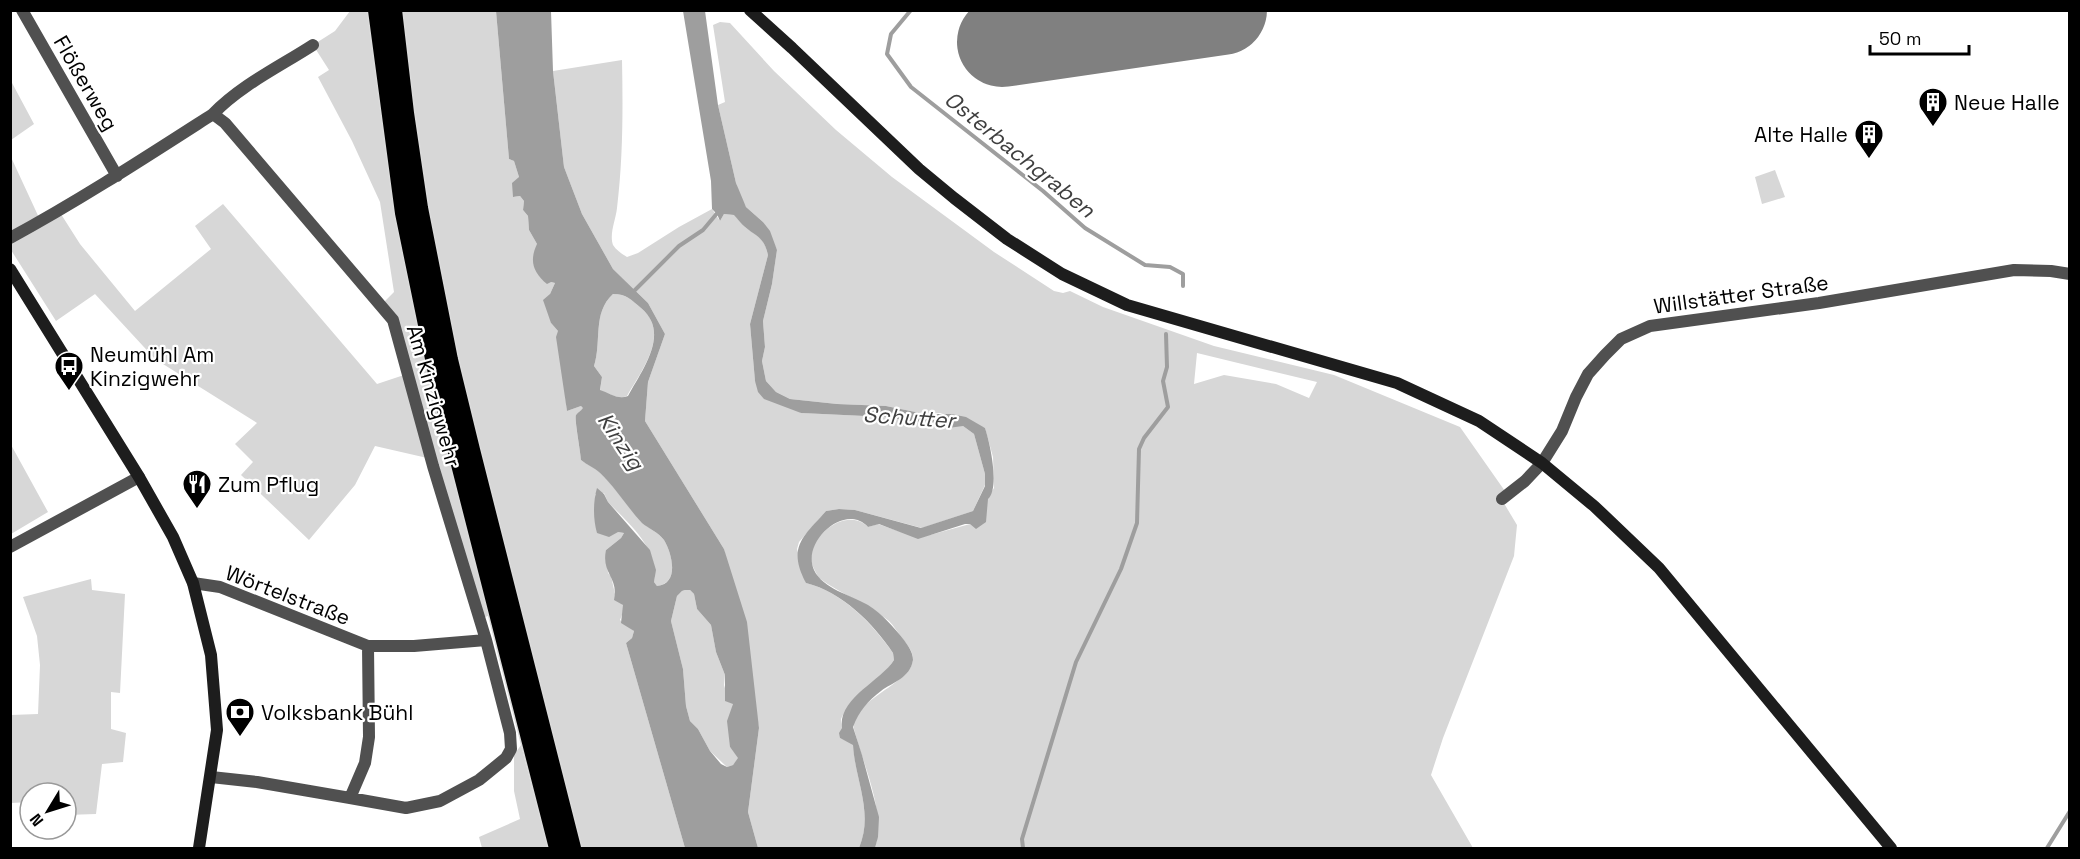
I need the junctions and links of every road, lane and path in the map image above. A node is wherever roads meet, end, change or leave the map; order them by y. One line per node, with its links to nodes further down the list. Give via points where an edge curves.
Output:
1 (22, 10): 7 (street, Flößerweg)
2 (377, 10): 21 (highway, via 404,213 429,337)
3 (393, 10): 22 (highway, via 419,208 449,360)
4 (754, 14): 11 (street, via 954,198 1007,239 1062,274 1127,305 1397,382 1479,421)
5 (313, 45): 6 (street, via 246,87)
6 (213, 114): 7 (street); 16 (street, Am Kinzigwehr, via 225,123 393,320)
7 (117, 176): 8 (street)
8 (10, 238)
9 (10, 269): 12 (street)
10 (2070, 274): 11 (street, Willstätter Straße, via 2014,270 1650,326 1621,339 1588,374 1562,431)
11 (1542, 463): 13 (street, Willstätter Straße); 23 (street, via 1659,568)
12 (139, 477): 14 (street); 15 (street, via 173,537)
13 (1502, 499)
14 (10, 547)
15 (193, 583): 17 (street, Wörtelstraße, via 220,587); 18 (street, via 211,655 217,730)
16 (486, 640): 17 (street, Wörtelstraße); 19 (street, via 510,733 511,749 506,758 466,787 422,806 406,808)
17 (368, 646): 19 (street, Wörtelstraße, via 369,737 365,763)
18 (211, 777): 19 (street); 20 (street)
19 (350, 798)
20 (199, 849)
21 (558, 849)
22 (572, 849)
23 (1891, 849)

